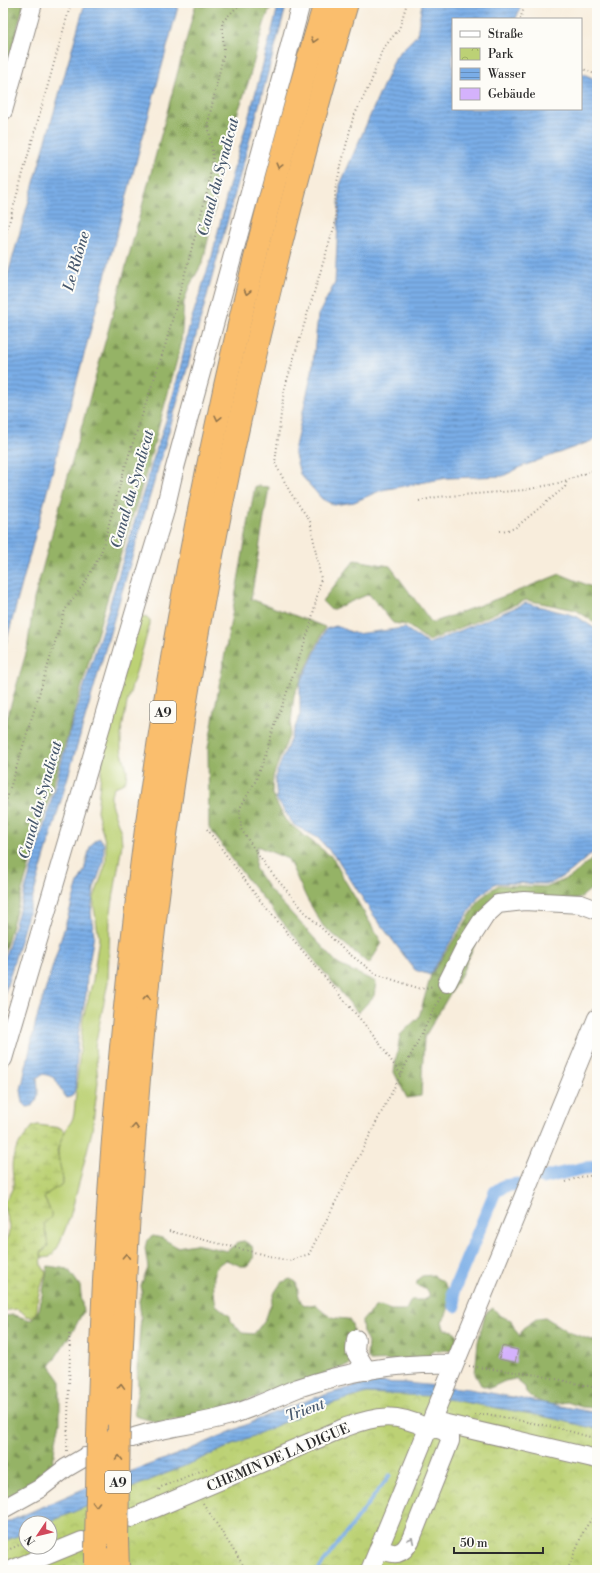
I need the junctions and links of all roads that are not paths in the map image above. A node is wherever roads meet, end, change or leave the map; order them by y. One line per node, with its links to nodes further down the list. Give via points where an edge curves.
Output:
1 (33, 3): 5 (street)
2 (300, 3): 9 (street, via 164,514)
3 (325, 3): 19 (highway, A9, one-way to 19, bridge, via 283,151 242,311 213,442 168,681 139,880 115,1113 103,1286 98,1437)
4 (347, 3): 14 (highway, A9, one-way to 4, via 127,1237 138,1093 154,930 182,728 216,530 268,293)
5 (3, 111)
6 (597, 910): 7 (street, via 581,904 524,901 498,904 485,916)
7 (447, 983)
8 (597, 1018): 11 (street)
9 (3, 1059)
10 (356, 1339): 12 (street, via 355,1351)
11 (452, 1368): 12 (street, via 404,1364); 13 (street)
12 (366, 1371): 14 (street, via 319,1381 228,1416 160,1430)
13 (430, 1421): 16 (street); 18 (street, CHEMIN DE LA DIGUE, via 411,1421 394,1416 374,1418 346,1427); 20 (street); 20 (street, one-way to 13, via 392,1553 400,1552 412,1539 450,1441 450,1437)
14 (126, 1431): 23 (highway, A9, one-way to 14, bridge, via 117,1539)
15 (85, 1457): 17 (street)
16 (597, 1459)
17 (3, 1510)
18 (132, 1518)
19 (89, 1545): 21 (street); 22 (highway, A9)
20 (379, 1548): 24 (street)
21 (11, 1570)
22 (96, 1570)
23 (118, 1570)
24 (370, 1570)

